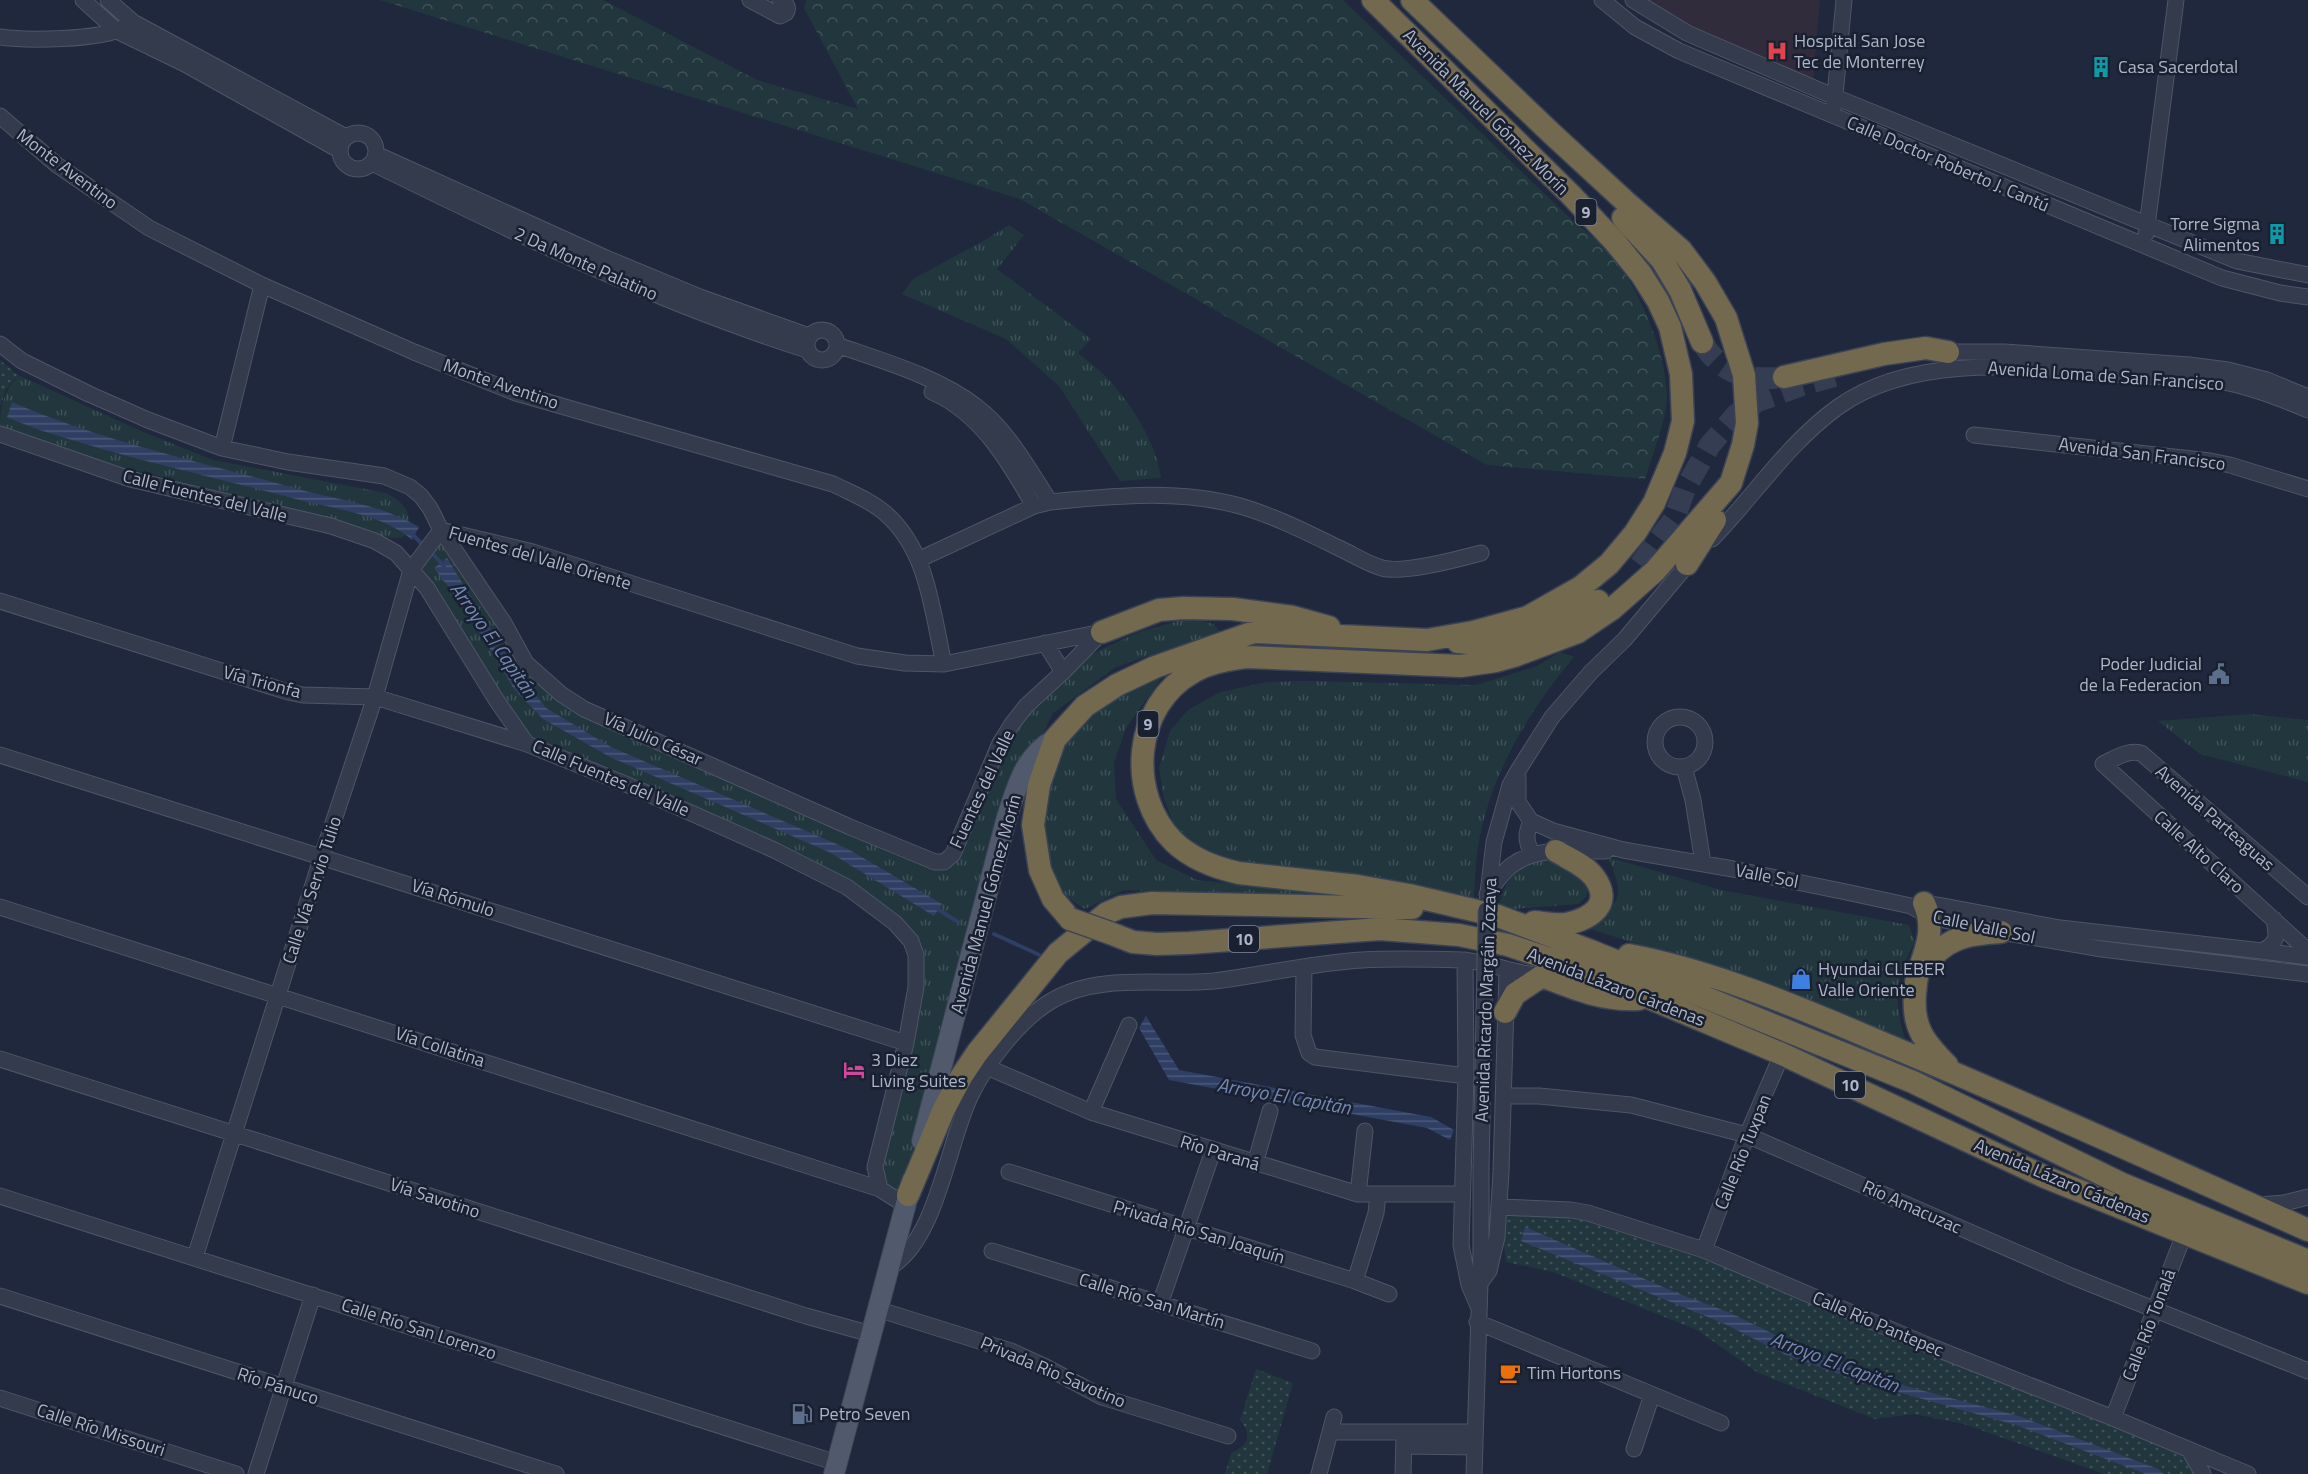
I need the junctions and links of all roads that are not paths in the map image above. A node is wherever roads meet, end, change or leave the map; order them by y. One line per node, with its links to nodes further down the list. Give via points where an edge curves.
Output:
1 (83, 0): 12 (street)
2 (108, 0): 11 (street)
3 (750, 0): 4 (street, via 780,16 788,8)
4 (780, 0)
5 (1373, 0): 50 (highway, Avenida Manuel Gómez Morín / 9, via 1616,242 1658,301 1670,327 1681,374 1683,421 1675,453 1654,503 1609,564 1581,587 1528,617)
6 (1413, 0): 17 (highway, Avenida Manuel Gómez Morín / 9)
7 (1602, 0): 15 (street, Calle Doctor Roberto J. Cantú, via 1635,27 1679,51)
8 (1633, 0): 14 (street, Calle Doctor Roberto J. Cantú, via 1687,33)
9 (1844, 0): 14 (street)
10 (2176, 0): 20 (street)
11 (133, 22): 12 (street); 18 (street)
12 (117, 31): 13 (street, via 47,39); 18 (street)
13 (0, 37)
14 (1836, 96): 15 (street); 20 (street, Calle Doctor Roberto J. Cantú)
15 (1832, 115): 21 (street, Calle Doctor Roberto J. Cantú)
16 (0, 116): 23 (street, Monte Aventino, via 57,165 123,212)
17 (1550, 132): 25 (highway, via 1575,167 1662,260 1680,290); 37 (highway, Avenida Manuel Gómez Morín / 9, via 1681,250 1706,282 1726,318 1744,375 1747,423)
18 (343, 144): 19 (street, via 342,159 350,167 362,169); 19 (street, via 357,133 367,135 375,143)
19 (374, 159): 26 (street, 2 Da Monte Palatino, via 598,271 693,311)
20 (2148, 224): 21 (street); 22 (street, Calle Doctor Roberto J. Cantú, via 2237,261)
21 (2143, 245): 24 (street, Calle Doctor Roberto J. Cantú, via 2222,278)
22 (2308, 275)
23 (262, 285): 36 (street); 43 (street, Monte Aventino, via 516,393 833,484 884,511)
24 (2308, 297)
25 (1702, 342)
26 (808, 343): 28 (street, via 817,360 826,360); 28 (street, via 817,330 827,330 834,336)
27 (0, 345): 36 (street, Fuentes del Valle Oriente, via 22,361 89,394)
28 (836, 350): 39 (street, via 896,366 953,391 979,408 1003,434); 40 (street, via 944,397 970,416 1012,468)
29 (1948, 352): 30 (highway); 31 (highway, via 1926,348 1884,354); 32 (street, Avenida Loma de San Francisco, via 2004,352 2199,366 2267,380)
30 (1843, 374)
31 (1784, 377)
32 (2308, 397)
33 (2308, 410): 44 (street, Avenida Loma de San Francisco, via 2264,392 2191,377 2128,376 2006,365 1895,379 1838,408 1796,445)
34 (0, 435): 46 (street, Calle Fuentes del Valle, via 130,479 332,526 375,541 396,553)
35 (1974, 435): 38 (street, Avenida San Francisco, via 2210,461)
36 (222, 448): 41 (street, Fuentes del Valle Oriente, via 396,480 422,496)
37 (1731, 483): 44 (highway, via 1725,507); 72 (highway, Avenida Manuel Gómez Morín / 9, via 1634,591 1578,632 1539,649 1461,666 1275,657 1218,661 1176,684 1155,710 1142,744 1146,792 1173,840 1202,861 1239,873 1389,891)
38 (2308, 489)
39 (1050, 502): 40 (street); 42 (street, via 1152,494 1214,500 1285,522 1384,568 1452,561)
40 (1034, 506): 43 (street)
41 (441, 530): 46 (street, Calle Vía Servio Tulio); 52 (street, Fuentes del Valle Oriente, via 533,552 857,656); 66 (street, Vía Julio César, via 504,623 526,663 561,694 601,716)
42 (1480, 553)
43 (920, 559): 52 (street, Monte Aventino)
44 (1687, 564): 60 (street, Avenida Ricardo Margáin Zozaya, via 1625,639 1552,717)
45 (1640, 565): 50 (highway, via 1578,614 1529,637 1501,645)
46 (411, 570): 54 (street, Calle Vía Servio Tulio); 56 (street, Calle Fuentes del Valle, via 427,588)
47 (0, 601): 54 (street, Vía Trionfa, via 288,692)
48 (1102, 632): 49 (highway, via 1159,610 1233,609 1293,617); 51 (street, Fuentes del Valle Oriente); 53 (street, Fuentes del Valle)
49 (1374, 639): 50 (highway, Avenida Manuel Gómez Morín / 9); 55 (highway, Avenida Manuel Gómez Morín / 9, via 1254,632 1155,667 1118,685 1085,706)
50 (1426, 640)
51 (1045, 643): 52 (street, Fuentes del Valle Oriente); 53 (street)
52 (944, 664)
53 (1063, 672): 66 (street, Fuentes del Valle, via 1012,724 1000,743 953,854 944,862)
54 (375, 697): 56 (street, Vía Trionfa); 65 (street, Calle Vía Servio Tulio)
55 (1055, 739): 86 (highway, Avenida Lázaro Cárdenas / 10, bridge, via 1039,784 1033,825 1040,870 1053,899 1070,919 1133,942 1157,944 1380,929 1459,935 1508,945 1585,971); 110 (main road, Avenida Manuel Gómez Morín / 9, via 1030,760 1007,817)
56 (527, 744): 89 (street, Calle Fuentes del Valle, via 774,850 847,888 895,923 911,941 916,955 916,987)
57 (0, 755): 65 (street, Vía Rómulo)
58 (2118, 756): 69 (street, Avenida Parteaguas, via 2141,753); 73 (street, Calle Alto Claro, via 2103,764)
59 (1684, 767): 67 (street)
60 (1519, 769): 61 (street, via 1518,802); 68 (street, Avenida Ricardo Margáin Zozaya, via 1499,823)
61 (1531, 821): 62 (street, Valle Sol); 64 (street, via 1526,840)
62 (1623, 850): 63 (street, Valle Sol); 67 (street, Valle Sol)
63 (1556, 851): 64 (street, Valle Sol); 72 (highway, via 1594,877 1602,901 1596,912 1584,919 1555,924)
64 (1532, 854): 68 (street, Valle Sol, via 1512,865)
65 (322, 856): 85 (street, Calle Vía Servio Tulio); 89 (street, Vía Rómulo)
66 (935, 862)
67 (1703, 863): 71 (street, Valle Sol)
68 (1487, 894): 72 (street, Avenida Ricardo Margáin Zozaya)
69 (2308, 897)
70 (0, 907): 85 (street, Vía Collatina)
71 (1922, 909): 74 (street, Calle Valle Sol); 76 (street, Calle Valle Sol); 82 (highway, via 1928,945)
72 (1492, 913): 75 (highway, Avenida Lázaro Cárdenas / 10); 110 (highway, via 1403,907 1152,903 1121,907 1058,953 977,1053 945,1109); 123 (street, Avenida Ricardo Margáin Zozaya, bridge)
73 (2274, 919): 76 (street, via 2275,942); 77 (street, Calle Alto Claro)
74 (2001, 932): 82 (highway, via 1964,935 1947,943); 83 (street, Calle Valle Sol, via 2102,949)
75 (1591, 951): 93 (highway, via 1649,959 1694,972 1793,1006); 119 (highway, Avenida Lázaro Cárdenas / 10, via 1913,1082 2122,1184)
76 (2262, 951): 78 (street, Calle Valle Sol)
77 (2308, 951)
78 (2308, 957)
79 (1465, 960): 80 (street, via 1361,960); 81 (street); 94 (street)
80 (1304, 968): 92 (street, via 1211,981 1094,986 1074,991 1054,999 1024,1022); 94 (street, via 1303,1035 1309,1053 1315,1057)
81 (1507, 971): 84 (street); 87 (street, Avenida Ricardo Margáin Zozaya)
82 (1917, 974): 93 (highway, via 1913,1014 1930,1048)
83 (2308, 974)
84 (1542, 976): 86 (highway, via 1599,997); 87 (highway, via 1515,994)
85 (278, 995): 99 (street, Calle Vía Servio Tulio); 104 (street, Vía Collatina)
86 (1650, 999): 90 (highway, Avenida Lázaro Cárdenas / 10)
87 (1505, 1012): 95 (street, Avenida Ricardo Margáin Zozaya)
88 (1129, 1025): 97 (street)
89 (906, 1043): 104 (street, Calle Fuentes del Valle, via 875,1167)
90 (1782, 1054): 100 (street, Calle Río Tuxpan); 115 (highway, Avenida Lázaro Cárdenas / 10, via 2045,1177)
91 (0, 1059): 99 (street, Vía Savotino)
92 (987, 1066): 97 (street, Río Paraná); 120 (street, via 962,1114 939,1193 908,1252)
93 (1955, 1072): 111 (highway)
94 (1466, 1076): 107 (street)
95 (1503, 1096): 100 (street, Río Amacuzac, via 1631,1105); 112 (street, Avenida Ricardo Margáin Zozaya)
96 (1270, 1111): 102 (street)
97 (1091, 1112): 101 (street, Río Paraná)
98 (1365, 1131): 105 (street)
99 (234, 1135): 118 (street, Calle Vía Servio Tulio); 131 (street, Vía Savotino)
100 (1747, 1135): 116 (street, Calle Río Tuxpan); 128 (street, Río Amacuzac, via 2071,1276)
101 (1214, 1151): 102 (street, Río Paraná); 113 (street)
102 (1255, 1164): 105 (street, Río Paraná)
103 (1009, 1172): 113 (street, Privada Río San Joaquín)
104 (880, 1189): 110 (street)
105 (1358, 1194): 106 (street, Río Paraná)
106 (1378, 1194): 107 (street, Río Paraná); 121 (street)
107 (1462, 1194): 130 (street, via 1461,1245)
108 (0, 1196): 118 (street, Calle Río San Lorenzo)
109 (2308, 1197): 111 (street)
110 (907, 1200): 120 (main road, Avenida Manuel Gómez Morín / 9)
111 (2254, 1206): 114 (highway)
112 (1499, 1207): 116 (street, Calle Río Pantepec, via 1588,1213); 123 (street, Avenida Ricardo Margáin Zozaya, via 1495,1250 1489,1270)
113 (1187, 1228): 121 (street, Privada Río San Joaquín); 127 (street)
114 (2308, 1230)
115 (2185, 1232): 122 (highway, Avenida Lázaro Cárdenas / 10); 128 (street, Calle Río Tonalá)
116 (1704, 1250): 137 (street, Calle Río Pantepec, via 1932,1347)
117 (992, 1251): 127 (street, Calle Río San Martín)
118 (195, 1257): 125 (street, Calle Río San Lorenzo)
119 (2308, 1261)
120 (888, 1268): 129 (main road, Avenida Manuel Gómez Morín / 9)
121 (1355, 1281): 124 (street, Privada Río San Joaquín)
122 (2308, 1283)
123 (1478, 1286): 130 (street, Avenida Ricardo Margáin Zozaya)
124 (1389, 1294)
125 (313, 1295): 134 (street); 144 (street, Calle Río San Lorenzo)
126 (0, 1296): 134 (street, Río Pánuco)
127 (1160, 1304): 132 (street, Calle Río San Martín)
128 (2155, 1308): 133 (street, Río Amacuzac); 137 (street, Calle Río Tonalá)
129 (878, 1309): 131 (main road, Avenida Manuel Gómez Morín / 9); 139 (street, Privada Rio Savotino, via 1011,1351 1102,1397)
130 (1478, 1314): 135 (street); 141 (street, Avenida Ricardo Margáin Zozaya)
131 (871, 1334): 144 (main road, Avenida Manuel Gómez Morín / 9)
132 (1312, 1351)
133 (2308, 1371)
134 (284, 1389): 146 (street); 147 (street, Río Pánuco)
135 (1652, 1395): 138 (street); 142 (street)
136 (0, 1398): 145 (street, Calle Río Missouri)
137 (2113, 1418): 143 (street, Calle Río Pantepec)
138 (1721, 1424)
139 (1228, 1436)
140 (1404, 1439): 141 (street); 148 (street, via 1333,1424); 149 (street)
141 (1475, 1440): 150 (street, Avenida Ricardo Margáin Zozaya)
142 (1634, 1449)
143 (2189, 1450): 151 (street); 152 (street, Calle Río Pantepec)
144 (835, 1468)
145 (236, 1474)
146 (256, 1474)
147 (556, 1474)
148 (1319, 1474)
149 (1403, 1474)
150 (1474, 1474)
151 (2203, 1474)
152 (2248, 1474)

